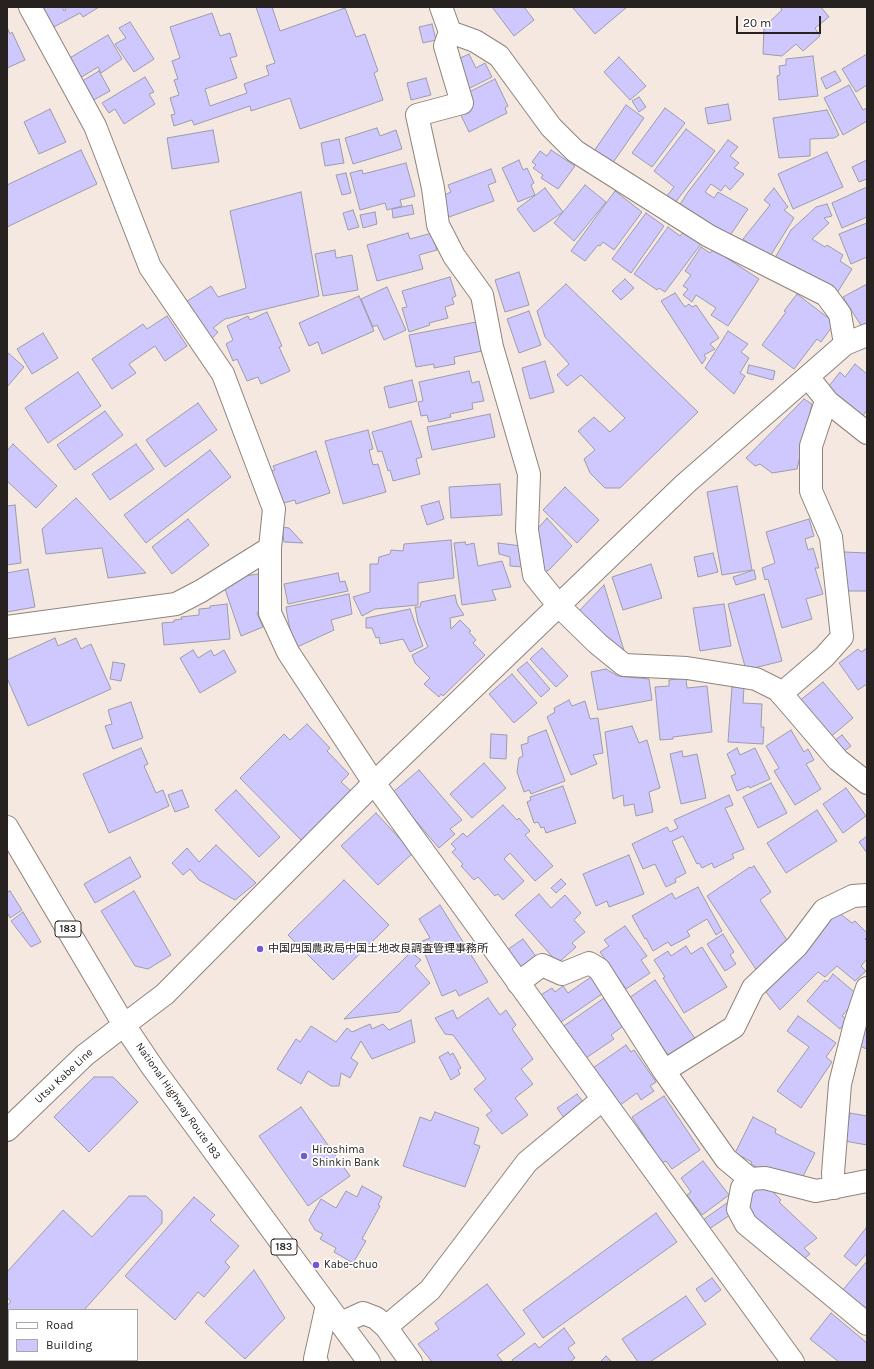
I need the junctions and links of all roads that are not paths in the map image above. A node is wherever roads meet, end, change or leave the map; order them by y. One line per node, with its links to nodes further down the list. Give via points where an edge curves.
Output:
1 (30, 7): 9 (main road, via 95,126 150,267 223,374 274,509)
2 (441, 7): 3 (main road)
3 (450, 32): 5 (main road, via 476,41 499,56 551,127 575,151 709,236 826,295 840,314); 10 (main road, via 445,46 462,103 417,114 438,225 454,256 482,295 492,347 529,474 527,530 534,575)
4 (867, 335): 5 (main road, Utsu Kabe Line)
5 (846, 344): 6 (main road, Utsu Kabe Line)
6 (808, 377): 7 (main road); 10 (main road, Utsu Kabe Line, via 684,484)
7 (828, 402): 8 (main road); 12 (main road, via 811,446 811,491 831,537 842,637 824,658)
8 (867, 434)
9 (270, 548): 11 (main road, via 176,604); 14 (main road, via 270,613 288,652)
10 (559, 606): 12 (main road, via 624,665 687,668 756,679); 14 (main road, Utsu Kabe Line)
11 (7, 627)
12 (781, 694): 13 (main road, via 838,760)
13 (867, 783)
14 (374, 784): 17 (main road); 19 (main road, Utsu Kabe Line, via 165,994)
15 (7, 827): 19 (main road, National Highway Route 183 / 183)
16 (867, 895): 20 (main road, via 853,896 824,910 797,946 753,988 734,1027)
17 (518, 983): 20 (main road, via 542,965 562,974 589,963 599,969); 21 (main road)
18 (867, 988): 25 (main road, via 840,1084)
19 (124, 1025): 22 (main road, Utsu Kabe Line, via 85,1055); 26 (main road, National Highway Route 183 / 183)
20 (664, 1071): 23 (main road, via 726,1159)
21 (603, 1100): 29 (main road, via 527,1162 430,1290); 33 (main road)
22 (7, 1130)
23 (750, 1179): 25 (main road, via 765,1178 816,1191); 28 (main road, via 742,1188 738,1209 746,1224)
24 (867, 1181): 25 (main road)
25 (834, 1188)
26 (327, 1305): 27 (main road, National Highway Route 183 / 183); 30 (main road, via 315,1359)
27 (341, 1323): 29 (main road, via 363,1313 376,1318); 31 (main road, National Highway Route 183 / 183)
28 (867, 1324)
29 (386, 1327): 32 (main road)
30 (317, 1362)
31 (369, 1362)
32 (411, 1362)
33 (793, 1362)

